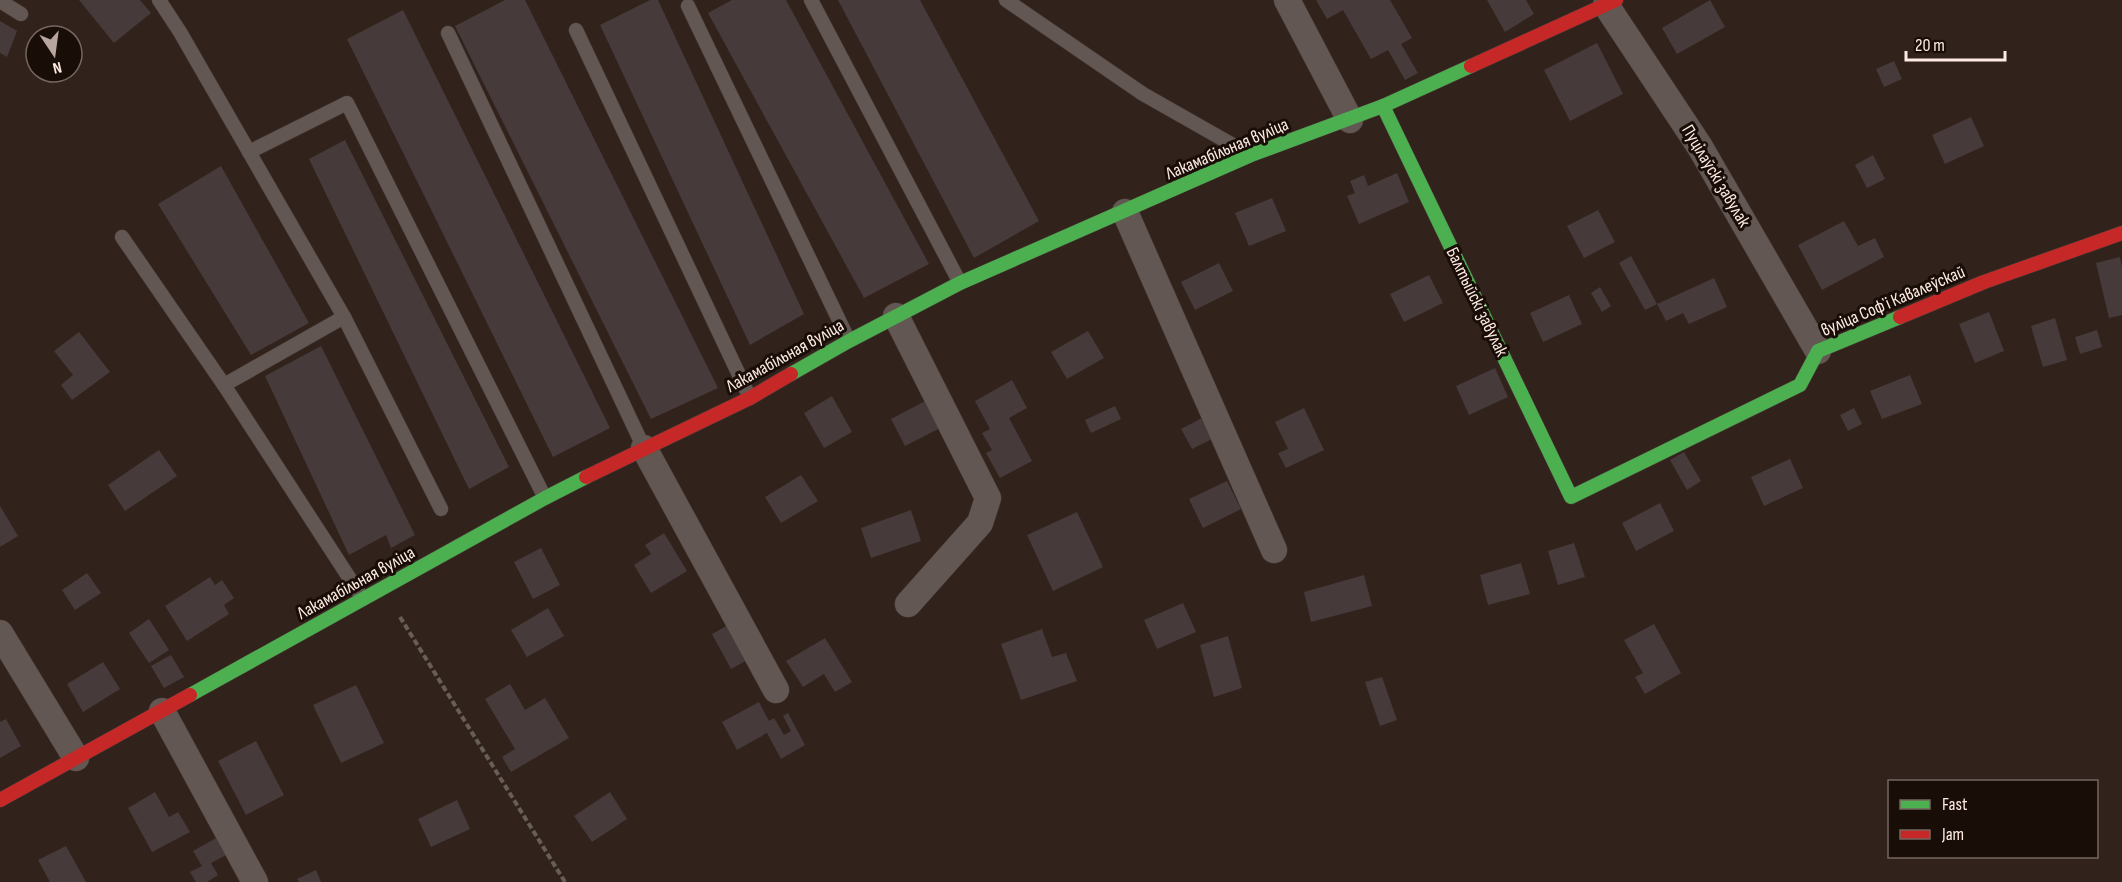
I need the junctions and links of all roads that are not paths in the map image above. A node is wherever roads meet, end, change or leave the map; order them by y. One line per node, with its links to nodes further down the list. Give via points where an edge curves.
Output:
1 (159, 0): 13 (lane)
2 (811, 0): 18 (lane)
3 (1006, 0): 14 (lane, via 1143,94)
4 (1287, 0): 12 (street)
5 (0, 1): 8 (lane)
6 (1611, 3): 11 (street, Лакамабільная вуліца); 22 (street, Пуцілаўскі завулак)
7 (688, 6): 21 (lane)
8 (21, 14)
9 (576, 30): 24 (lane)
10 (448, 33): 25 (lane)
11 (1383, 106): 12 (street, Лакамабільная вуліца); 26 (street, Балтыйскі завулак)
12 (1350, 120): 14 (street, Лакамабільная вуліца)
13 (249, 152): 20 (lane); 27 (lane, via 347,103)
14 (1251, 155): 15 (street, Лакамабільная вуліца)
15 (1125, 212): 18 (street, Лакамабільная вуліца); 29 (street)
16 (2122, 233): 22 (street, вуліца Софʼі Кавалеўскай, via 1984,282)
17 (122, 237): 23 (lane)
18 (960, 284): 19 (street, Лакамабільная вуліца)
19 (896, 316): 21 (street, Лакамабільная вуліца); 31 (street, via 988,498 980,523)
20 (344, 317): 23 (lane); 28 (lane)
21 (849, 341): 24 (street, Лакамабільная вуліца)
22 (1818, 351): 26 (street, вуліца Софʼі Кавалеўскай, via 1800,385)
23 (224, 385): 30 (lane)
24 (750, 398): 25 (street, Лакамабільная вуліца)
25 (644, 448): 27 (street, Лакамабільная вуліца); 33 (street)
26 (1571, 497)
27 (545, 498): 30 (street, Лакамабільная вуліца)
28 (441, 509)
29 (1274, 550)
30 (363, 599): 34 (street, Лакамабільная вуліца)
31 (908, 604)
32 (0, 633): 35 (street)
33 (776, 690)
34 (162, 711): 35 (street, Лакамабільная вуліца); 37 (street)
35 (75, 758): 36 (street, Лакамабільная вуліца)
36 (0, 800)
37 (255, 882)

